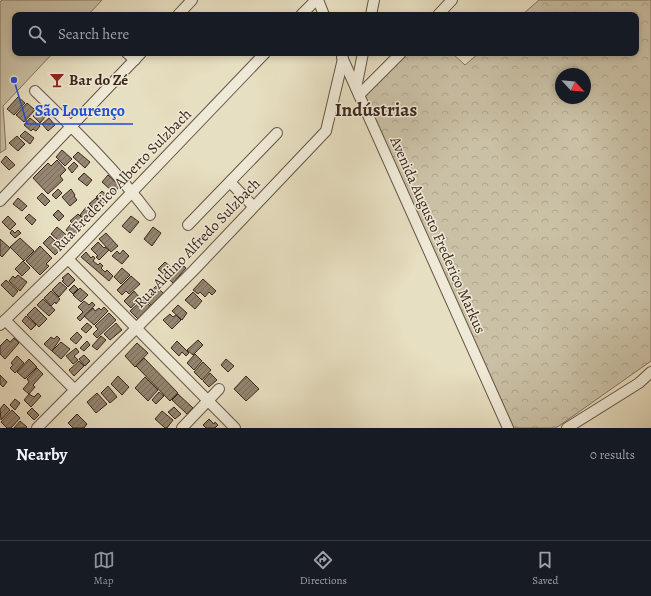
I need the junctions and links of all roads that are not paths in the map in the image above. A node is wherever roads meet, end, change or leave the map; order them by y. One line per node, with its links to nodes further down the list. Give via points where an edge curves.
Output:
1 (192, 0): 5 (street)
2 (317, 0): 6 (street); 7 (street)
3 (374, 0): 8 (street)
4 (452, 0): 9 (street)
5 (181, 12)
6 (304, 12)
7 (323, 12)
8 (372, 12)
9 (441, 12)
10 (133, 56): 17 (street)
11 (262, 56): 20 (street, Rua Frederico Alberto Sulzbach)
12 (342, 56): 16 (street, Avenida Augusto Frederico Markus); 22 (street, Rua Aldino Alfredo Sulzbach, via 326,131)
13 (363, 56): 16 (street)
14 (398, 56): 16 (street)
15 (34, 91): 17 (street)
16 (358, 91): 35 (street, Avenida Augusto Frederico Markus)
17 (70, 126): 20 (street); 21 (street)
18 (277, 133): 19 (street)
19 (230, 182): 22 (street); 24 (street)
20 (132, 191): 23 (street); 25 (street, Rua Frederico Alberto Sulzbach)
21 (0, 201)
22 (253, 206): 27 (street, Rua Aldino Alfredo Sulzbach)
23 (150, 215)
24 (188, 225)
25 (68, 259): 26 (street, Rua Frederico Alberto Sulzbach); 27 (street)
26 (2, 323): 30 (street)
27 (136, 328): 30 (street, Rua Aldino Alfredo Sulzbach); 31 (street)
28 (651, 372): 36 (street, via 639,383)
29 (219, 389): 31 (street)
30 (74, 390): 32 (street, Rua Aldino Alfredo Sulzbach)
31 (207, 401): 33 (street); 34 (street)
32 (37, 428)
33 (182, 428)
34 (235, 428)
35 (508, 428)
36 (566, 428)

